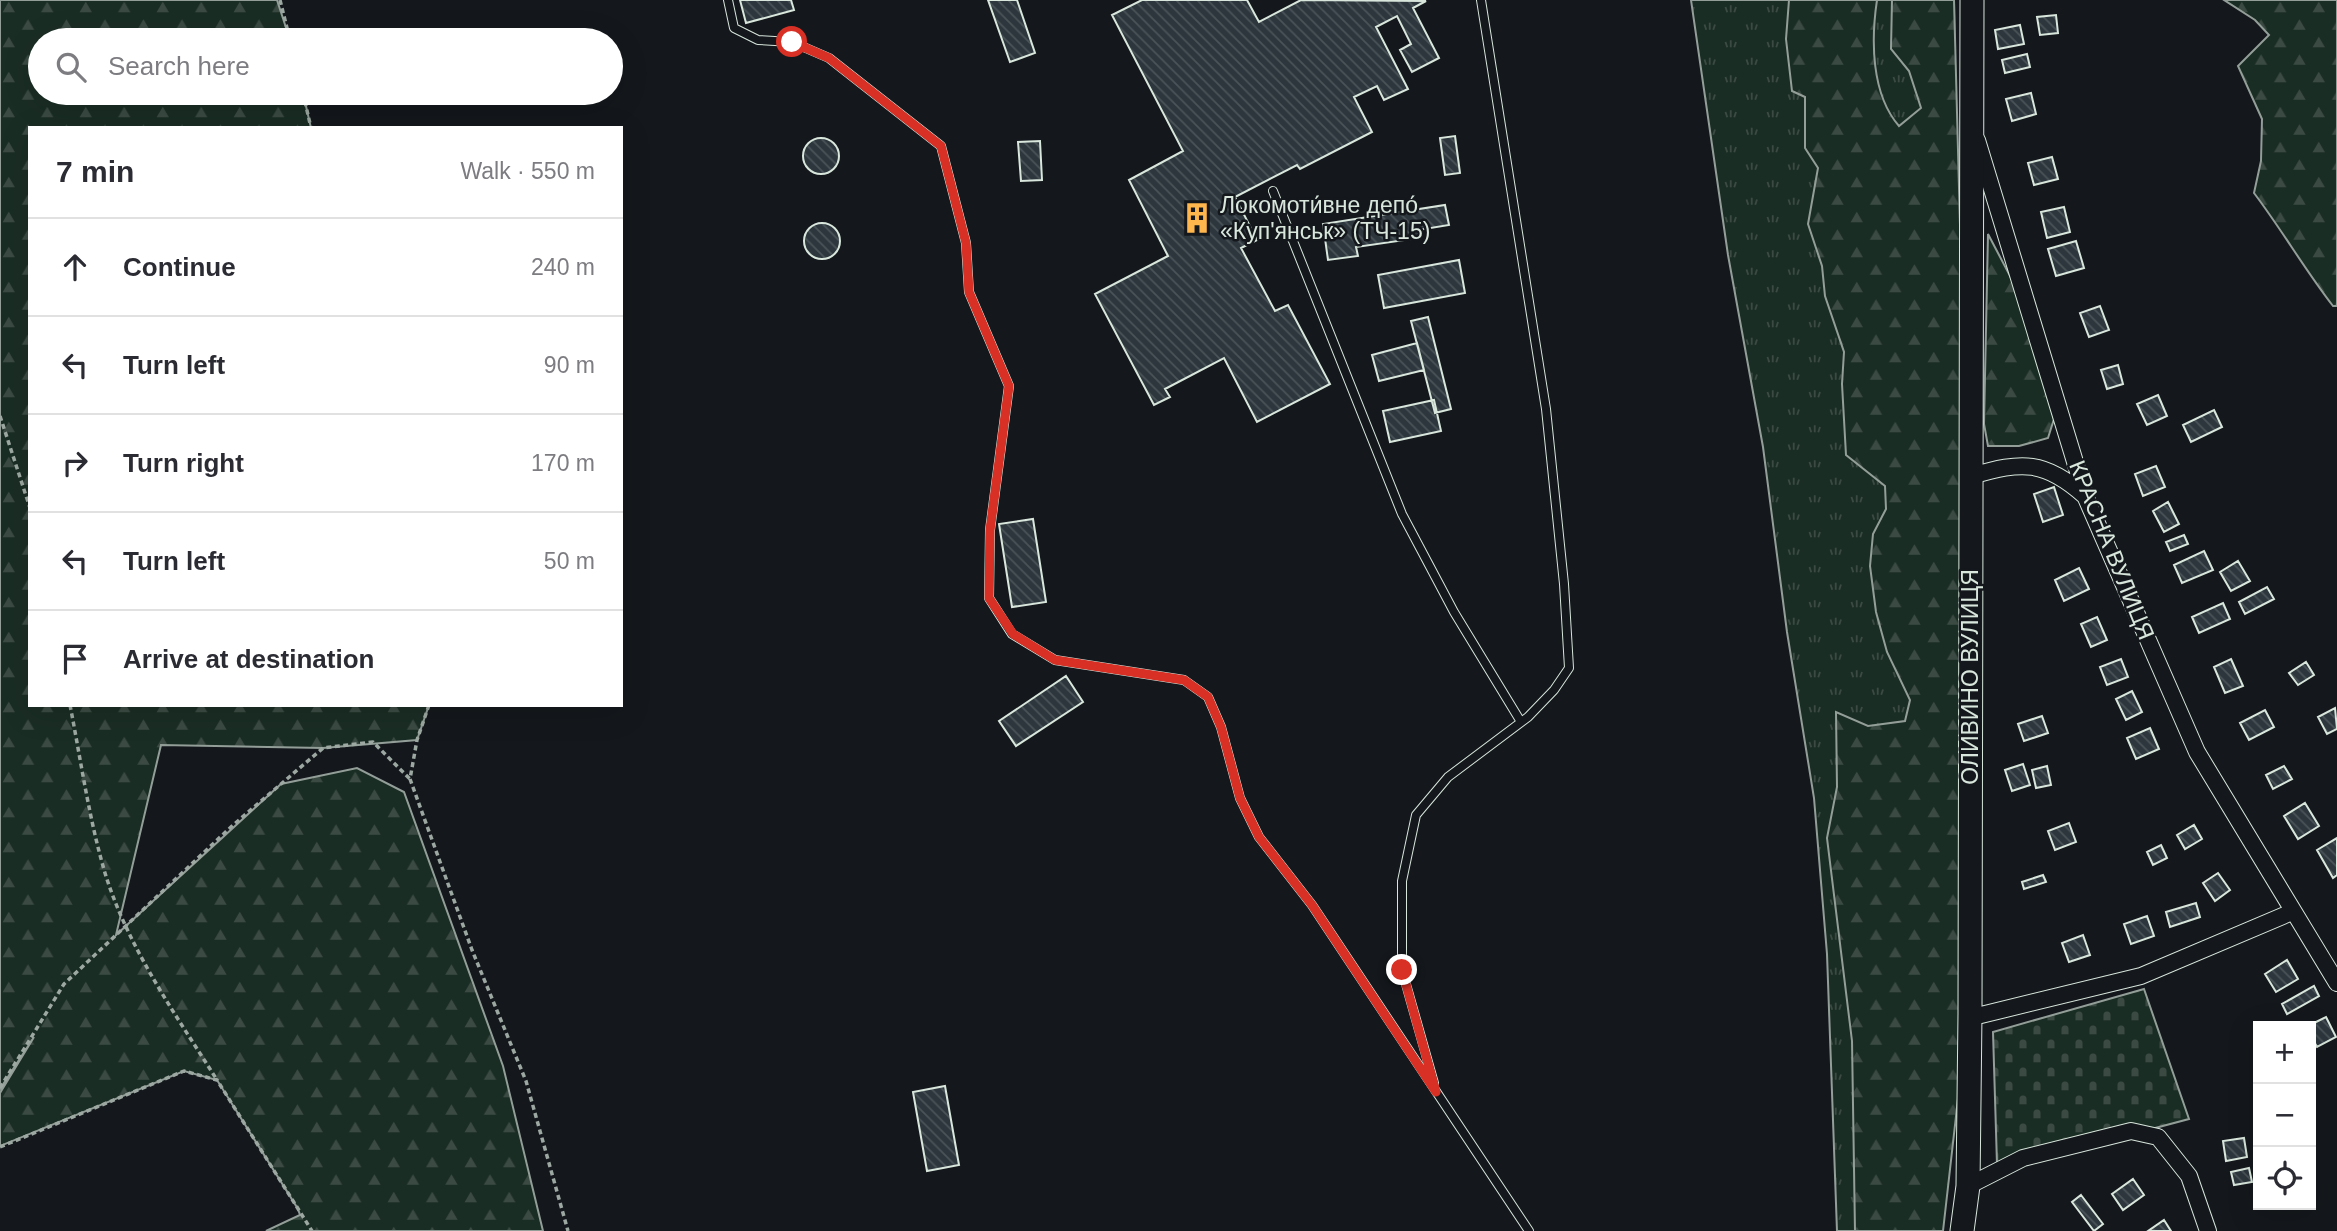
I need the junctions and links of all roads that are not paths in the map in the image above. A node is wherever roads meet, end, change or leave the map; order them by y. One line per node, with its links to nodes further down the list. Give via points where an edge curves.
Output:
1 (728, 0): 12 (lane, via 734,28 758,40 792,42 829,58 941,146 966,243 969,292 1009,386 990,530 989,598 1013,634 1055,660 1184,680 1208,697 1240,798 1259,837 1312,905)
2 (1481, 0): 8 (lane, via 1546,409 1566,608 1569,668 1554,691)
3 (1972, 0): 4 (street, КРАСНА ВУЛИЦЯ)
4 (1972, 123): 6 (street, ОЛИВИНО ВУЛИЦЯ); 7 (street, КРАСНА ВУЛИЦЯ)
5 (1273, 191): 8 (lane, via 1402,514 1454,612)
6 (1972, 476): 7 (street, via 2007,466 2040,468 2061,475); 11 (street, ОЛИВИНО ВУЛИЦЯ)
7 (2086, 498): 9 (street, КРАСНА ВУЛИЦЯ, via 2197,752)
8 (1521, 722): 12 (lane, via 1448,777 1416,815 1402,881 1402,970)
9 (2292, 912): 10 (street, КРАСНА ВУЛИЦЯ); 11 (street, via 2141,976)
10 (2337, 983)
11 (1970, 1014): 13 (street, ОЛИВИНО ВУЛИЦЯ)
12 (1436, 1092): 14 (lane)
13 (1968, 1186): 15 (street, ОЛИВИНО ВУЛИЦЯ); 16 (street, via 2023,1158 2131,1132 2158,1137 2189,1176)
14 (1530, 1231)
15 (1962, 1231)
16 (2208, 1231)

